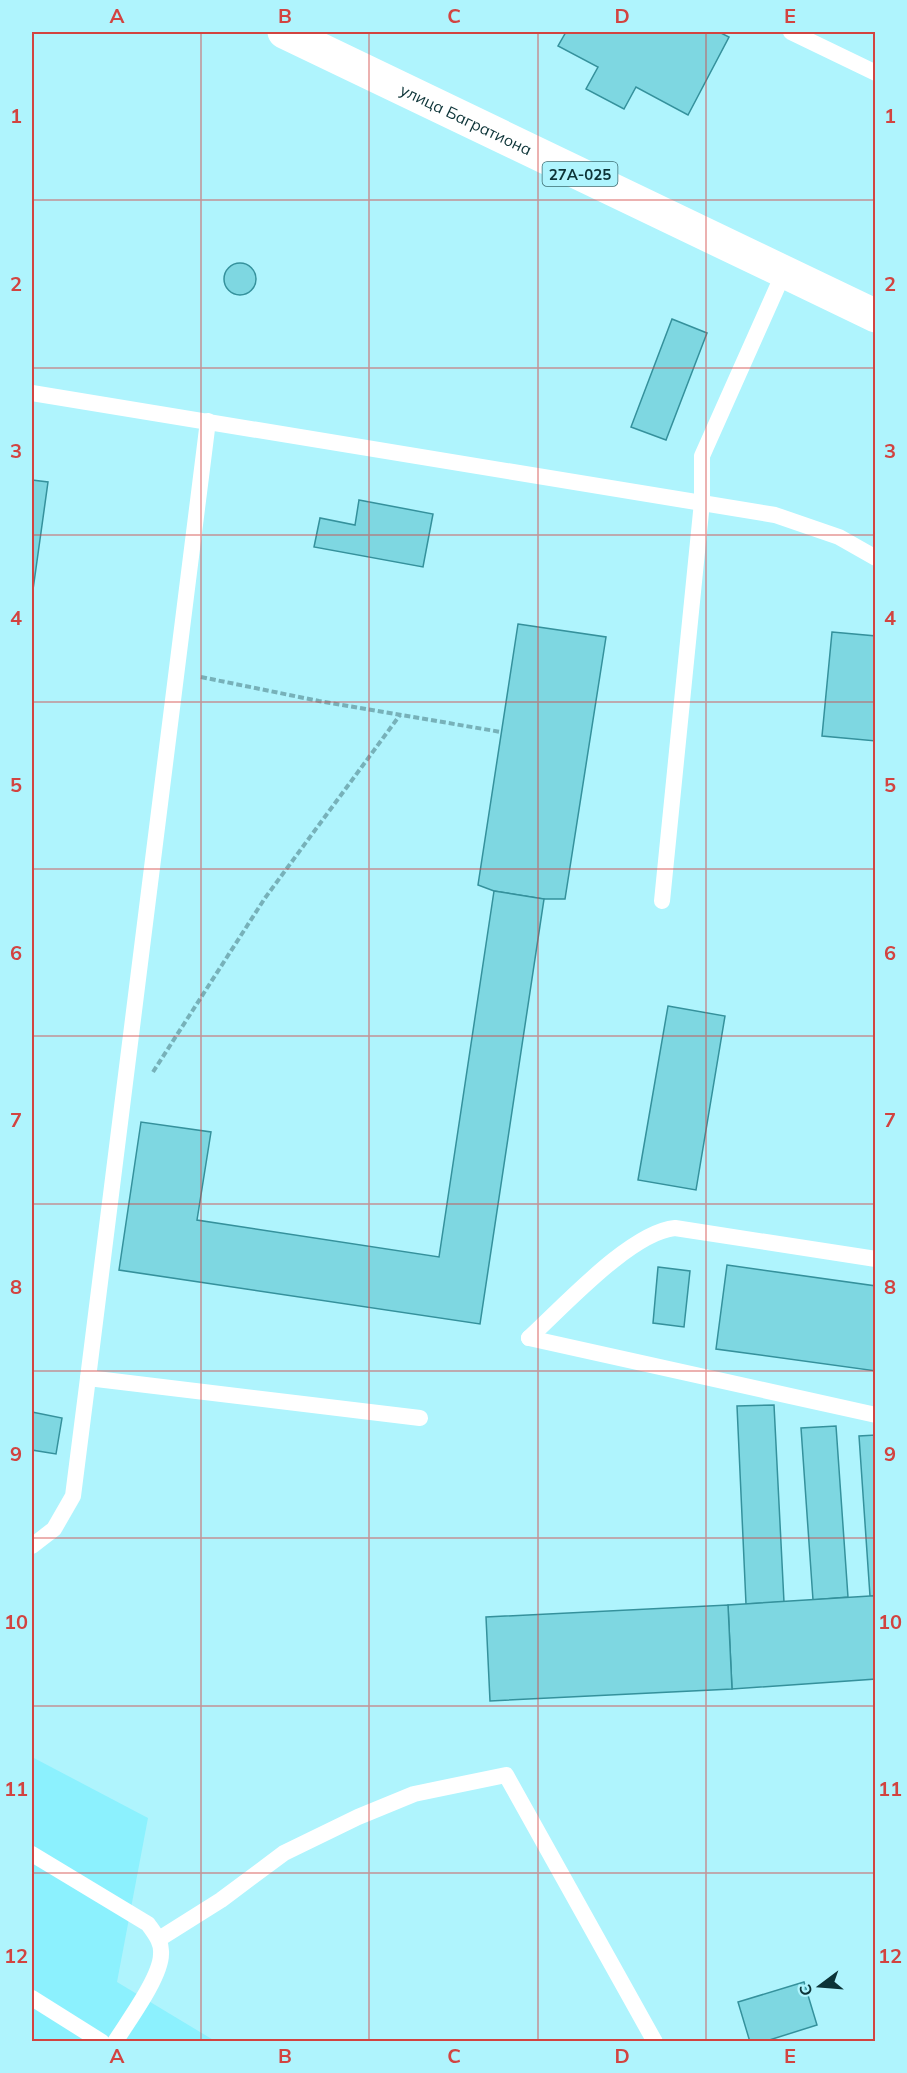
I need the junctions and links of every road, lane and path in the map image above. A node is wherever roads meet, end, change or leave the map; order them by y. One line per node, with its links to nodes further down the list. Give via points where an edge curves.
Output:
1 (284, 32): 4 (main road, улица Багратиона / 27А-025)
2 (791, 32): 3 (lane)
3 (876, 73)
4 (784, 272): 5 (main road, улица Багратиона / 27А-025); 8 (lane, via 702,456)
5 (876, 316)
6 (32, 393): 7 (lane)
7 (207, 421): 8 (lane); 10 (lane)
8 (702, 502): 9 (lane, via 775,515 839,537); 13 (lane)
9 (876, 558)
10 (176, 672): 11 (path); 14 (lane)
11 (400, 715): 12 (path); 14 (path, via 265,898 151,1074)
12 (501, 732)
13 (662, 901)
14 (123, 1102): 16 (lane)
15 (876, 1259): 17 (lane, via 675,1228 660,1229 631,1246 529,1338)
16 (88, 1378): 18 (lane); 19 (lane, via 72,1496 54,1529)
17 (876, 1415)
18 (420, 1418)
19 (32, 1546)
20 (32, 1854): 21 (lane, via 148,1924)
21 (159, 1939): 24 (lane, via 162,1955 155,1974); 25 (lane, via 221,1900 284,1853 358,1818 414,1794 506,1775)
22 (32, 1998): 23 (lane)
23 (102, 2042)
24 (115, 2042)
25 (655, 2042)

